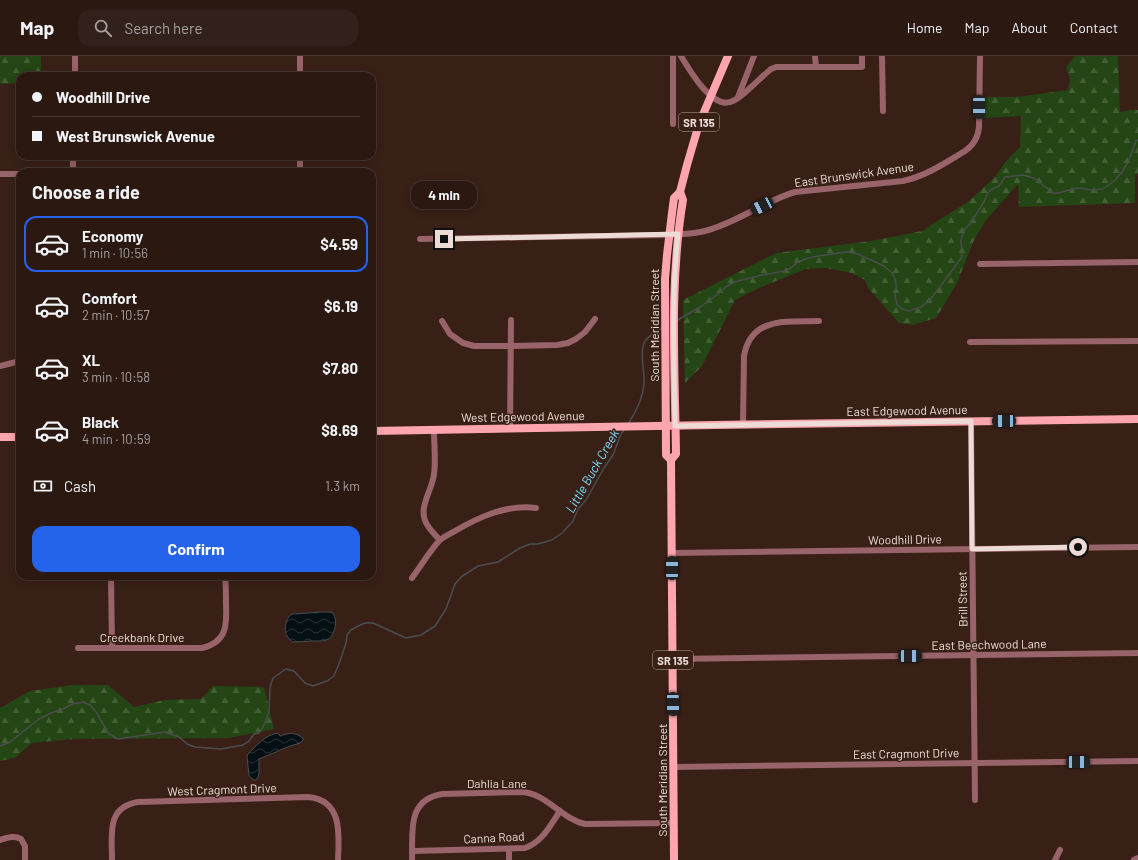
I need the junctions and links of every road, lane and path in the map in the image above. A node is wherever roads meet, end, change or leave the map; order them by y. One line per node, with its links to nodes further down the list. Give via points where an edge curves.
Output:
1 (74, 56): 12 (street)
2 (300, 56): 13 (street)
3 (673, 56): 17 (street)
4 (681, 56): 14 (street, via 698,83)
5 (728, 56): 14 (main road, South Meridian Street / SR 135)
6 (754, 56): 15 (street)
7 (815, 56): 11 (street)
8 (862, 56): 11 (street, via 862,67)
9 (882, 56): 16 (street)
10 (980, 56): 20 (street, East Brunswick Avenue, via 978,134 972,146 965,151 923,175 906,180 795,192 718,227 700,232)
11 (816, 67): 15 (street, via 776,67)
12 (75, 72)
13 (300, 72)
14 (711, 95): 15 (street, via 726,103); 20 (main road, South Meridian Street / SR 135, via 699,124 680,192 674,198)
15 (738, 98)
16 (882, 111)
17 (673, 124)
18 (0, 174): 19 (street)
19 (16, 174)
20 (673, 234): 21 (street, East Brunswick Avenue); 36 (main road, South Meridian Street / SR 135, via 666,266); 37 (main road, South Meridian Street / SR 135)
21 (420, 239)
22 (1138, 262): 23 (street)
23 (980, 264)
24 (595, 319): 30 (street, via 582,335 566,343)
25 (511, 320): 30 (street)
26 (442, 321): 30 (street, via 450,334 463,343 474,346)
27 (819, 321): 35 (street, via 774,323 760,329 751,337 744,356)
28 (1138, 340): 29 (street)
29 (970, 342)
30 (511, 346): 38 (street)
31 (16, 362): 32 (street)
32 (0, 366)
33 (1138, 419): 34 (main road, East Edgewood Avenue)
34 (971, 421): 35 (main road, East Edgewood Avenue); 47 (street, Brill Street)
35 (743, 424): 37 (main road, East Edgewood Avenue)
36 (666, 426): 37 (main road, West Edgewood Avenue); 38 (main road, West Edgewood Avenue); 43 (main road, South Meridian Street / SR 135, via 666,455)
37 (675, 426): 43 (main road, South Meridian Street / SR 135, via 676,454)
38 (510, 429): 39 (main road, West Edgewood Avenue)
39 (434, 430): 40 (main road, West Edgewood Avenue); 45 (street, via 434,472 423,512 427,526)
40 (376, 431)
41 (16, 437): 42 (main road)
42 (0, 438)
43 (671, 460): 48 (main road, South Meridian Street / SR 135)
44 (536, 508): 45 (street, via 512,509 489,514)
45 (440, 540): 49 (street)
46 (1138, 547): 47 (street, Woodhill Drive)
47 (972, 549): 48 (street, Woodhill Drive); 55 (street, Brill Street)
48 (672, 553): 56 (main road, South Meridian Street / SR 135)
49 (412, 578)
50 (112, 580): 53 (street)
51 (225, 580): 53 (street, Creekbank Drive, via 226,626 220,638 211,645)
52 (78, 648): 53 (street, Creekbank Drive)
53 (112, 648)
54 (1138, 653): 55 (street, East Beechwood Lane)
55 (973, 655): 56 (street, East Beechwood Lane); 58 (street, Brill Street)
56 (673, 659): 59 (main road, South Meridian Street / SR 135)
57 (1138, 761): 58 (street, East Cragmont Drive)
58 (974, 763): 59 (street, East Cragmont Drive); 60 (street, Brill Street)
59 (674, 767): 62 (main road, South Meridian Street / SR 135)
60 (975, 800)
61 (560, 811): 62 (street, Dahlia Lane, via 585,824); 64 (street, Canna Road, via 536,843 525,848); 66 (street, Dahlia Lane, via 536,795 525,792 442,794 431,797 421,805 414,816)
62 (674, 823): 73 (main road, South Meridian Street / SR 135)
63 (0, 840): 68 (street, via 13,836 21,839)
64 (509, 849): 66 (street, Canna Road); 72 (street)
65 (1060, 850): 74 (street)
66 (412, 851): 71 (street)
67 (1138, 858): 75 (street)
68 (25, 860)
69 (112, 860): 70 (street, West Cragmont Drive, via 112,824 118,811 127,804 310,797 328,804 338,822)
70 (338, 860)
71 (412, 860)
72 (509, 860)
73 (674, 860)
74 (1055, 860)
75 (1134, 860)

